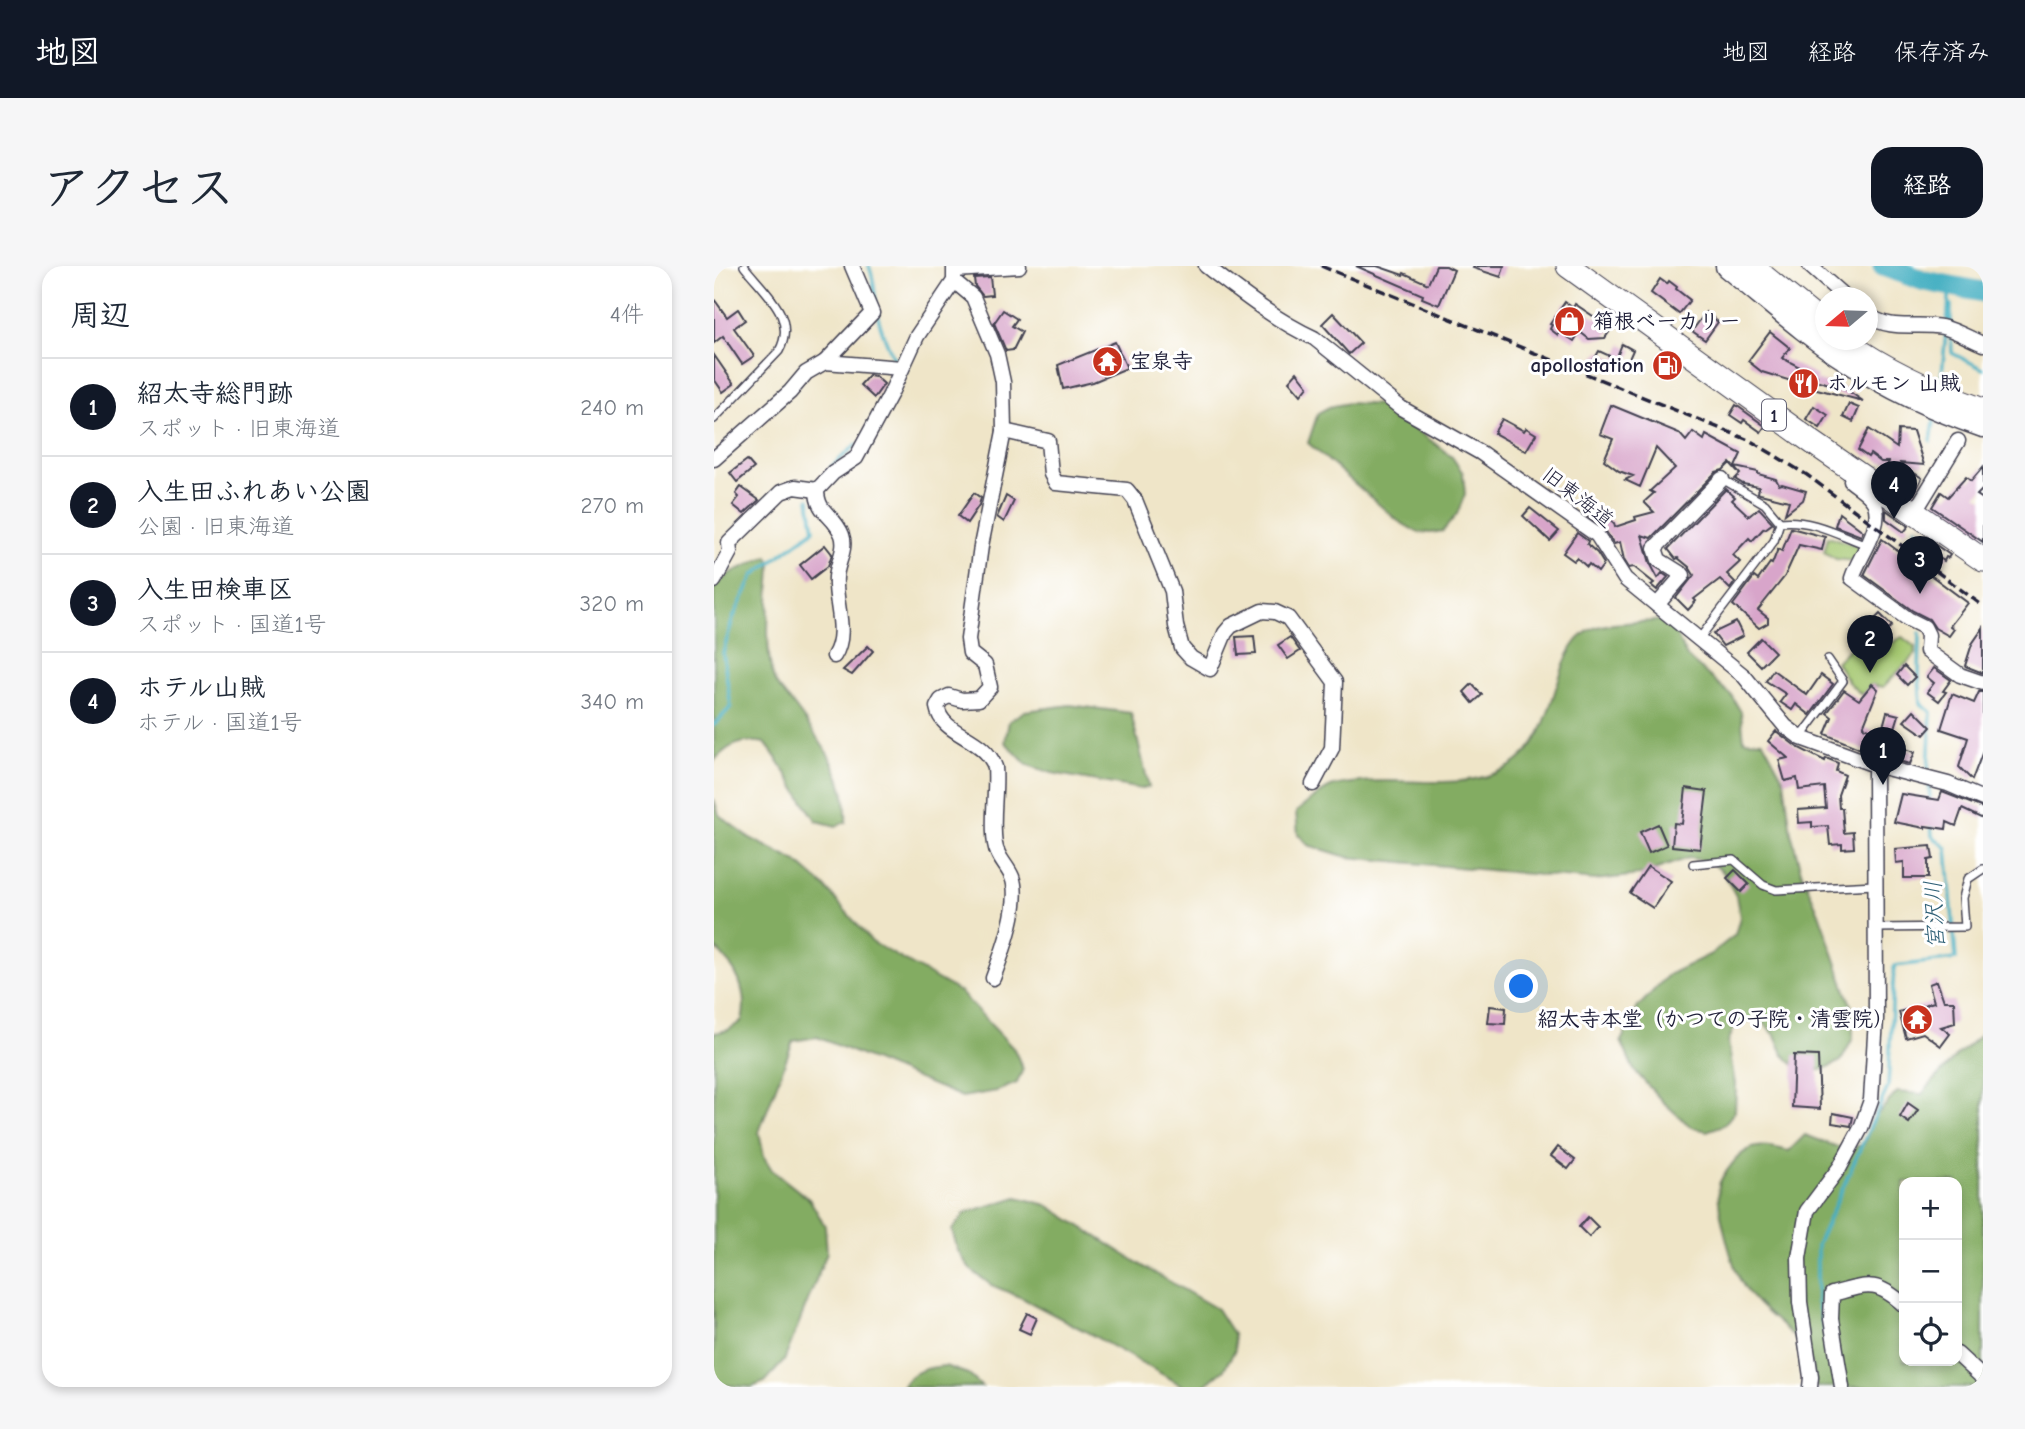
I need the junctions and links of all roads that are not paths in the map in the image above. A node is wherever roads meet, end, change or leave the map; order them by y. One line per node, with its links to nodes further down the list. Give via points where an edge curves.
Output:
1 (744, 266): 19 (lane, via 780,311 786,339)
2 (852, 266): 16 (street, via 872,313)
3 (1019, 266): 10 (street)
4 (1206, 266): 33 (street, 旧東海道, via 1249,299 1314,338 1401,408 1482,453 1579,521 1604,543 1625,579)
5 (1569, 266): 24 (highway, 1)
6 (1713, 266): 22 (highway, via 1815,349 1872,387)
7 (1728, 266): 20 (highway, via 1847,359 1927,403)
8 (1751, 266): 12 (highway)
9 (1810, 266): 11 (street)
10 (954, 272): 17 (street); 21 (street, via 973,297 997,354)
11 (1834, 287)
12 (1815, 319)
13 (1878, 320): 14 (street, via 1892,326 1943,327)
14 (1983, 344)
15 (1860, 350): 18 (highway, via 1908,379)
16 (825, 362): 17 (street); 25 (street, via 806,373)
17 (902, 368): 27 (street, via 856,458)
18 (1983, 410)
19 (714, 419)
20 (1983, 425)
21 (1004, 431): 40 (street, via 1048,441 1056,483 1127,490 1172,592 1182,648 1191,658 1210,669 1231,626 1262,611 1287,618 1335,682 1332,748); 46 (street, via 968,639 970,653 985,664 990,687 979,699 949,696 937,707 943,720 985,749 995,767 995,843 1014,886 1011,926)
22 (1983, 436)
23 (1958, 441): 28 (street)
24 (1812, 442): 28 (highway, 1); 30 (street, via 1814,452 1874,502 1874,524)
25 (714, 459)
26 (1722, 479): 29 (lane, via 1765,504); 33 (street, via 1655,548 1659,560 1683,575)
27 (817, 490): 32 (street, via 795,486 781,492 729,542 730,552); 35 (street, via 821,510 832,517 843,536 836,575 840,646)
28 (1914, 513): 31 (highway, 1)
29 (1780, 522): 30 (lane, via 1822,528); 34 (lane, via 1774,541)
30 (1867, 545): 37 (street, via 1852,578 1924,627 1927,651 1960,675)
31 (1983, 560)
32 (714, 581)
33 (1657, 605): 34 (street, 旧東海道)
34 (1699, 639): 38 (street, 旧東海道, via 1744,676 1785,726)
35 (834, 656)
36 (1828, 659): 38 (lane, via 1843,681)
37 (1983, 683)
38 (1801, 738): 39 (street, 旧東海道)
39 (1875, 765): 41 (street, 旧東海道, via 1948,784); 44 (street)
40 (1313, 784)
41 (1983, 799)
42 (1693, 864): 44 (lane, via 1734,860 1776,890)
43 (1983, 869): 45 (lane, via 1968,879 1963,898 1965,927)
44 (1875, 885): 45 (street)
45 (1875, 928): 50 (street, via 1871,1100 1840,1167 1807,1211 1799,1258)
46 (993, 978)
47 (1901, 1303): 51 (street, via 1890,1292 1869,1284 1832,1294 1831,1319)
48 (1962, 1359): 49 (street)
49 (1983, 1378)
50 (1810, 1387)
51 (1842, 1387)

